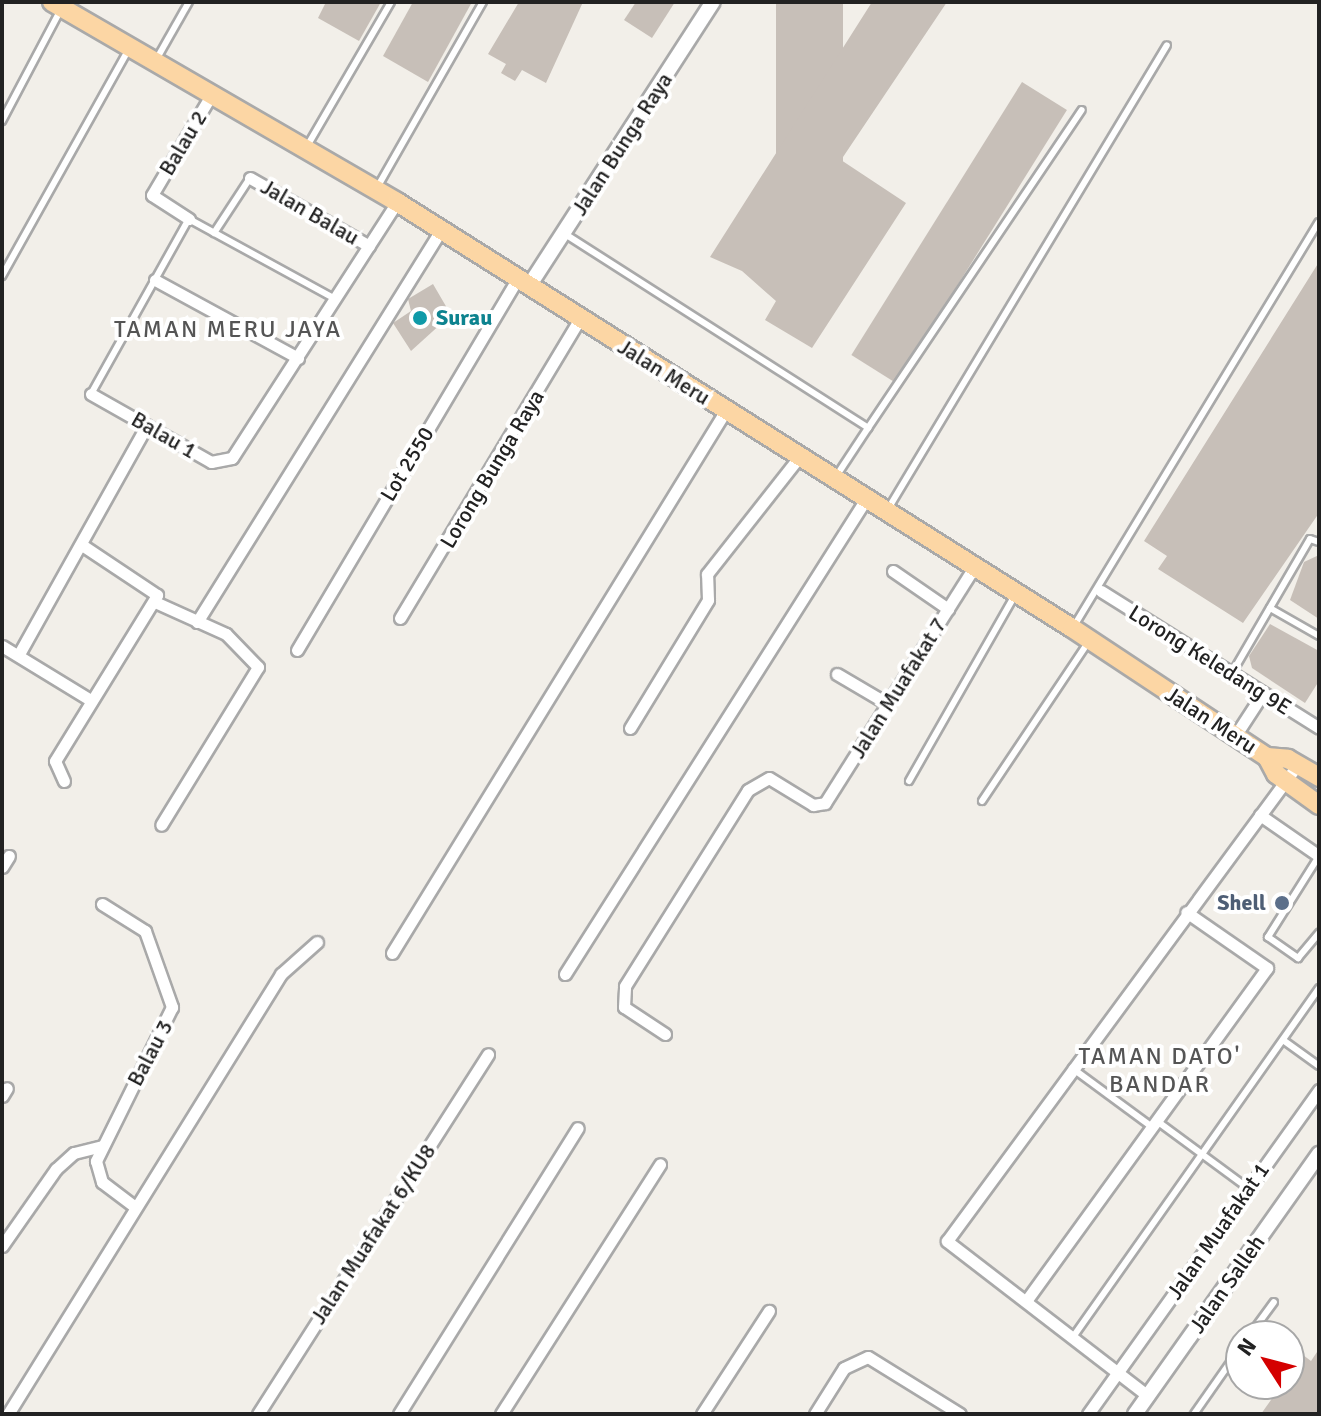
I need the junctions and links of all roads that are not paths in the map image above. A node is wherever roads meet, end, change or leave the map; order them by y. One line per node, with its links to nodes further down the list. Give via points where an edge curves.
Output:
1 (189, 2): 8 (lane)
2 (391, 2): 12 (lane)
3 (483, 2): 14 (lane)
4 (713, 2): 20 (street, Jalan Bunga Raya)
5 (57, 5): 7 (main road, Jalan Meru); 11 (lane)
6 (1167, 45): 35 (lane)
7 (131, 46): 8 (main road, Jalan Meru); 22 (lane)
8 (156, 60): 9 (main road, Jalan Meru)
9 (213, 92): 12 (main road, Jalan Meru); 16 (street, Balau 2, via 152,195)
10 (1082, 110): 31 (lane)
11 (2, 121)
12 (306, 148): 14 (main road, Jalan Meru)
13 (250, 178): 19 (lane); 21 (street, Jalan Balau)
14 (376, 189): 15 (main road, Jalan Meru)
15 (397, 202): 18 (main road, Jalan Meru); 21 (street, Balau 1)
16 (189, 219): 19 (lane); 23 (lane, Balau 1)
17 (1319, 222): 40 (lane)
18 (441, 230): 24 (main road, Jalan Meru); 46 (street)
19 (214, 233): 25 (lane)
20 (565, 234): 24 (street, Jalan Bunga Raya); 31 (lane)
21 (369, 246): 25 (street, Balau 1)
22 (2, 276)
23 (155, 280): 27 (street); 28 (lane, Balau 1)
24 (524, 282): 26 (main road, Jalan Meru); 51 (street, Lot 2550)
25 (335, 299): 27 (street, Balau 1)
26 (580, 318): 29 (main road, Jalan Meru); 45 (street, Lorong Bunga Raya)
27 (298, 358): 30 (street, Balau 1, via 240,450 220,464)
28 (91, 394): 30 (street, Balau 1)
29 (726, 410): 32 (main road, Jalan Meru); 78 (street)
30 (147, 425): 37 (street)
31 (868, 428): 33 (lane)
32 (799, 457): 33 (main road, Jalan Meru); 58 (street, via 707,574 708,600)
33 (834, 479): 34 (main road, Jalan Meru)
34 (866, 499): 35 (main road, Jalan Meru); 79 (street)
35 (886, 512): 38 (main road, Jalan Meru)
36 (1319, 542): 43 (lane, via 1310,539)
37 (82, 545): 42 (street, via 155,590); 52 (street)
38 (974, 567): 41 (main road, Jalan Meru); 44 (street, Jalan Muafakat 7)
39 (893, 571): 44 (street)
40 (1101, 591): 47 (lane); 53 (street, Lorong Keledang 9E)
41 (1016, 594): 47 (main road, Jalan Meru); 65 (lane)
42 (155, 602): 46 (street); 56 (street)
43 (1270, 608): 48 (lane); 53 (lane)
44 (948, 609): 57 (street, Jalan Muafakat 7)
45 (400, 618)
46 (197, 622): 70 (street, via 253,654 257,674)
47 (1072, 628): 49 (main road, Jalan Meru)
48 (1319, 636)
49 (1089, 641): 60 (main road, Jalan Meru); 67 (lane)
50 (2, 646): 52 (street)
51 (297, 650)
52 (19, 654): 56 (street)
53 (1232, 673): 55 (street, Lorong Keledang 9E)
54 (837, 674): 57 (street)
55 (1263, 693): 59 (street, Lorong Keledang 9E); 60 (street)
56 (92, 701): 64 (street, via 55,761)
57 (888, 704): 81 (street, Jalan Muafakat 7, via 819,806 769,778 748,790 625,986 624,1007)
58 (630, 728)
59 (1319, 728)
60 (1235, 736): 61 (main road, Jalan Meru)
61 (1267, 757): 62 (main road, Jalan Meru); 66 (main road, Jalan Meru)
62 (1298, 764): 63 (main road, Jalan Meru); 66 (street)
63 (1319, 777)
64 (64, 781)
65 (909, 781)
66 (1286, 783): 68 (main road, Jalan Meru); 69 (street)
67 (982, 801)
68 (1319, 805)
69 (1260, 815): 72 (street); 75 (street)
70 (161, 825)
71 (9, 856): 73 (street)
72 (1319, 856): 76 (lane, via 1268,937 1298,958)
73 (2, 867)
74 (102, 904): 89 (street, Balau 3, via 145,931 172,1007)
75 (1186, 912): 85 (street); 87 (street, via 1267,968)
76 (1319, 933)
77 (317, 942): 94 (street, via 281,974)
78 (392, 953)
79 (565, 974)
80 (1319, 988): 82 (lane)
81 (665, 1034)
82 (1283, 1040): 84 (lane); 90 (lane)
83 (488, 1054): 105 (street, Jalan Muafakat 6/KU8)
84 (1319, 1066)
85 (1072, 1068): 87 (lane); 96 (street, via 947,1241)
86 (1319, 1090): 93 (street, Jalan Muafakat 1)
87 (1155, 1124): 90 (lane); 96 (street)
88 (578, 1128): 106 (street)
89 (102, 1146): 94 (street, via 98,1177); 95 (street, via 74,1153 56,1169)
90 (1203, 1154): 93 (lane); 100 (lane)
91 (1319, 1154): 103 (street, Jalan Salleh)
92 (660, 1164): 107 (street)
93 (1248, 1188): 102 (street, Jalan Muafakat 1)
94 (134, 1206): 104 (street)
95 (2, 1246)
96 (1026, 1301): 100 (street)
97 (1274, 1302): 99 (lane)
98 (769, 1311): 108 (street)
99 (1261, 1320)
100 (1073, 1337): 102 (street)
101 (1225, 1370): 113 (lane)
102 (1118, 1372): 103 (street); 111 (street, Jalan Muafakat 1)
103 (1148, 1396): 112 (street, Jalan Salleh)
104 (8, 1414)
105 (258, 1414)
106 (399, 1414)
107 (501, 1414)
108 (702, 1414)
109 (815, 1414): 110 (street, via 844,1368 868,1357)
110 (960, 1414)
111 (1088, 1414)
112 (1135, 1414)
113 (1194, 1414)

